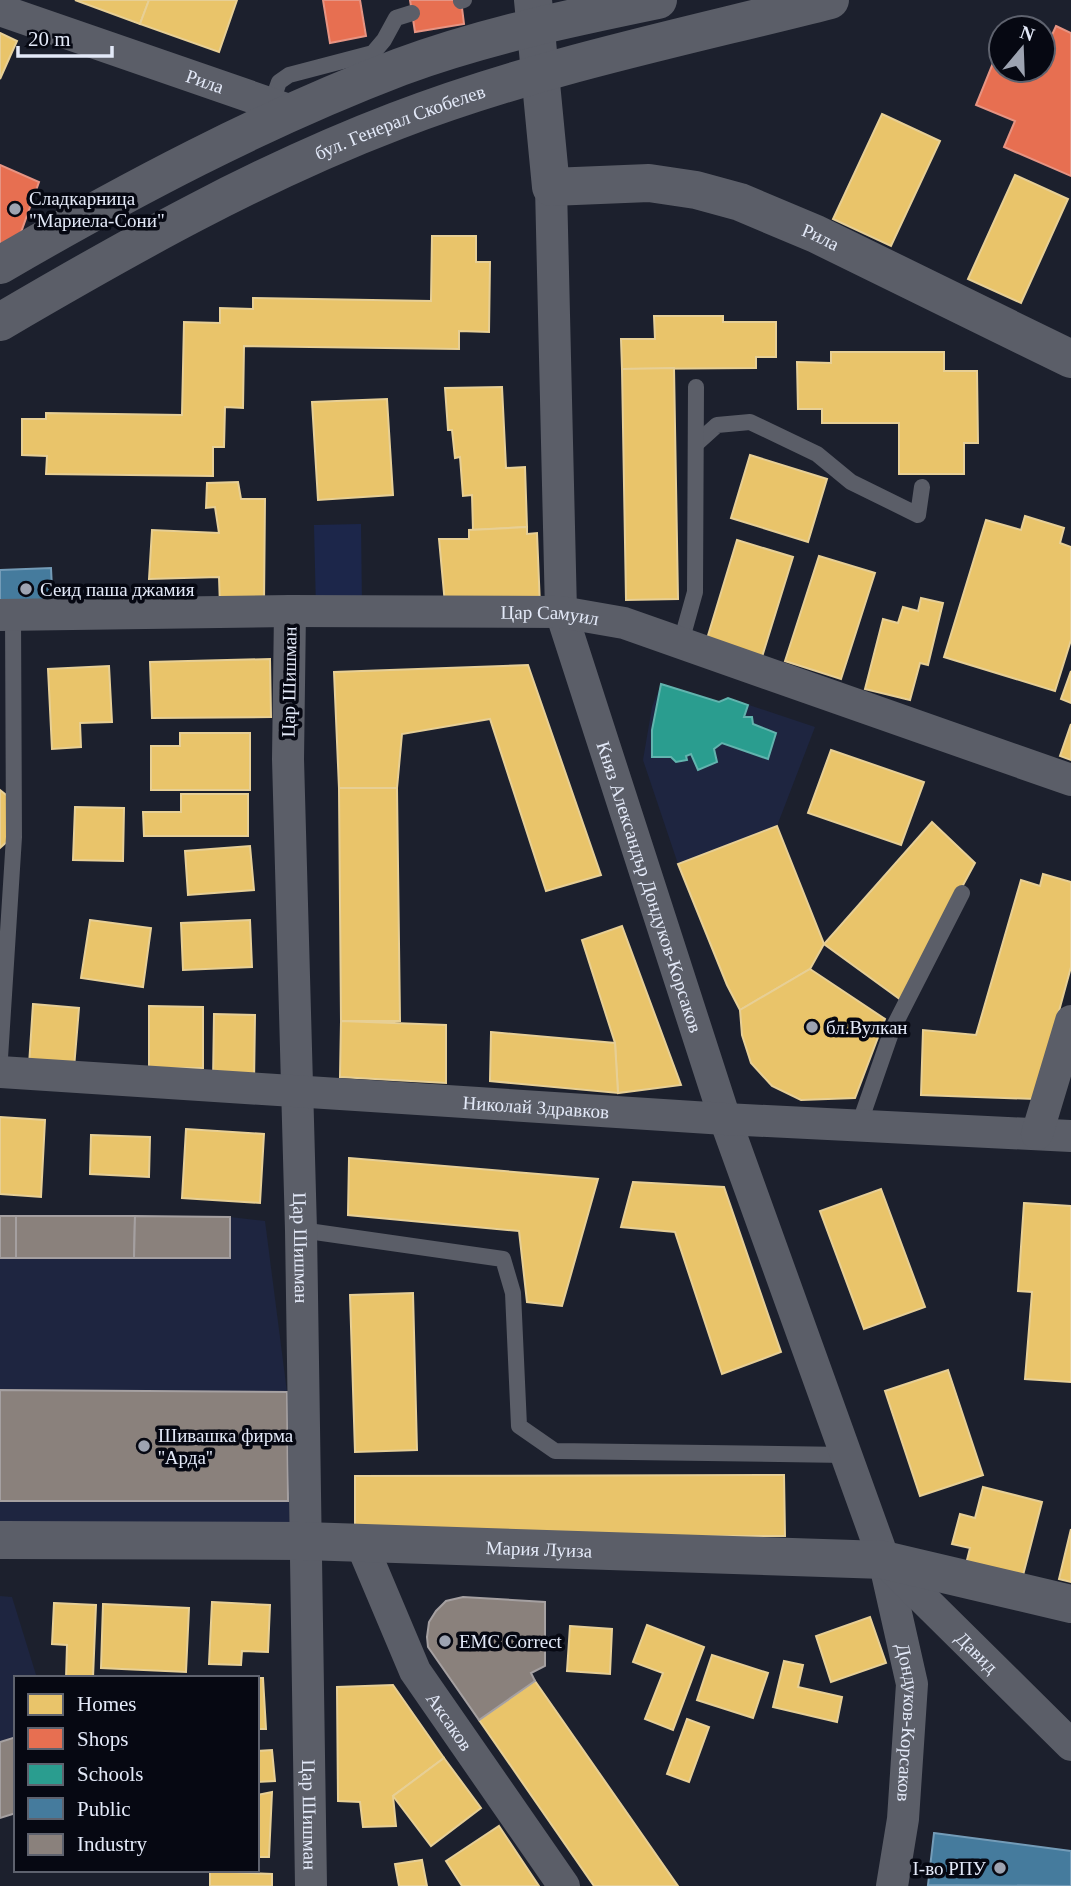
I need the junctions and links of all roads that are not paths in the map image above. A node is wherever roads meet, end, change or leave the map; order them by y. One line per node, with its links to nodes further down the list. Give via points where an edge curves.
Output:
1 (657, 0): 5 (street)
2 (830, 0): 6 (street, бул. Генерал Скобелев)
3 (0, 10): 7 (street, Рила)
4 (412, 13): 7 (lane, via 396,18 373,53 289,75 279,82)
5 (534, 13): 6 (street); 7 (street)
6 (539, 75): 8 (street); 10 (street, бул. Генерал Скобелев, via 397,121 273,173 114,255)
7 (281, 108): 9 (street)
8 (551, 187): 11 (street, Рила, via 649,183 740,202 816,234); 16 (street, Княз Александър Дондуков-Корсаков)
9 (0, 265)
10 (0, 322)
11 (1071, 359)
12 (696, 387): 13 (lane)
13 (696, 444): 14 (lane, via 717,425 750,422 817,454 851,482 918,515); 18 (lane, via 695,592)
14 (922, 486)
15 (289, 611): 16 (street, Цар Самуил); 17 (street, Цар Самуил); 24 (street, Цар Шишман)
16 (561, 612): 18 (street, Цар Самуил, via 624,623); 25 (street, Княз Александър Дондуков-Корсаков)
17 (7, 615): 22 (lane, via 14,837)
18 (681, 642): 19 (street, Цар Самуил)
19 (1071, 780)
20 (962, 893): 26 (lane, via 892,1030)
21 (1071, 1021): 27 (street)
22 (0, 1058)
23 (0, 1072): 24 (street, Николай Здравков)
24 (297, 1091): 25 (street, Николай Здравков); 29 (street, Цар Шишман)
25 (725, 1119): 26 (street, Николай Здравков); 30 (street, Княз Александър Дондуков-Корсаков)
26 (859, 1125): 27 (street, Николай Здравков)
27 (1037, 1134): 28 (street, Николай Здравков)
28 (1071, 1136)
29 (301, 1230): 30 (lane, via 503,1259 513,1293 519,1426 555,1451); 32 (street, Цар Шишман)
30 (847, 1455): 34 (street, Княз Александър Дондуков-Корсаков)
31 (0, 1540): 32 (street, Мария Луиза)
32 (304, 1541): 33 (street, Мария Луиза); 37 (street, Цар Шишман)
33 (361, 1543): 34 (street, Мария Луиза); 38 (street, Аксаков, via 415,1671)
34 (884, 1560): 35 (street, Мария Луиза); 36 (street, Давид); 39 (street, Дондуков-Корсаков, via 912,1684 903,1819)
35 (1071, 1604)
36 (1071, 1745)
37 (312, 1886)
38 (564, 1886)
39 (892, 1886)

